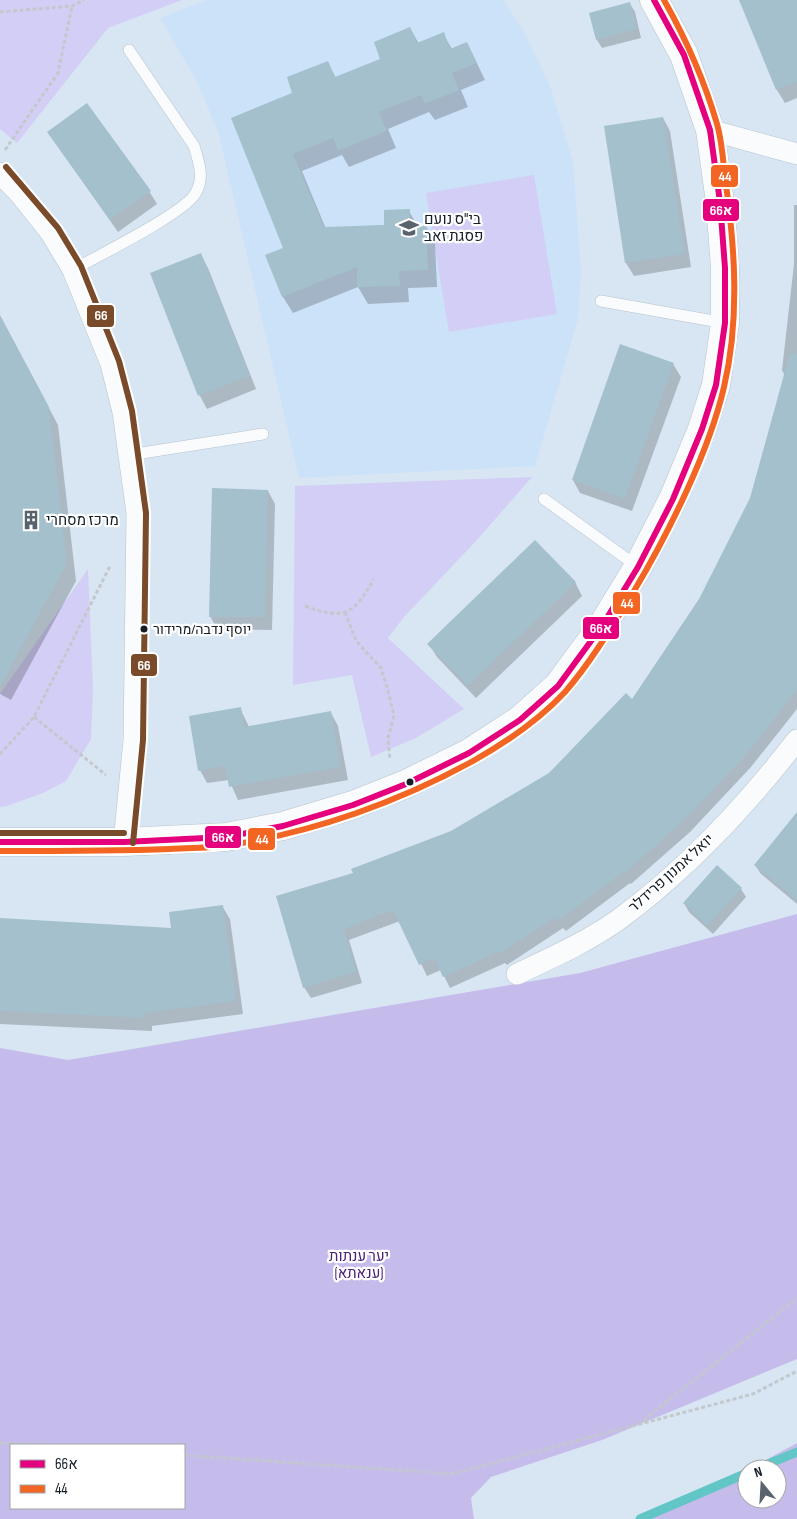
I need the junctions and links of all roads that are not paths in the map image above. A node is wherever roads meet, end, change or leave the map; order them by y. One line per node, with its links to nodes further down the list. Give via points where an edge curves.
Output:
1 (654, 0): 3 (street, via 684,55)
2 (129, 50): 6 (lane, via 194,146 200,164 200,180 194,195 178,210)
3 (710, 130): 4 (street); 8 (street, via 725,268)
4 (797, 154)
5 (0, 173): 6 (street, via 51,233)
6 (73, 270): 10 (street, via 111,364)
7 (601, 301): 8 (lane)
8 (724, 323): 12 (street, via 716,385 702,429 673,499)
9 (263, 434): 10 (lane)
10 (129, 455): 15 (street, via 137,513 137,589 134,740)
11 (544, 499): 12 (lane)
12 (638, 567): 15 (street, via 602,626 558,686 520,720 470,753 353,805 274,828 226,837)
13 (797, 740): 16 (street, יואל אמנון פרידלר, via 734,815 679,869 617,920 570,949)
14 (0, 842): 15 (street)
15 (124, 842)
16 (518, 974)

